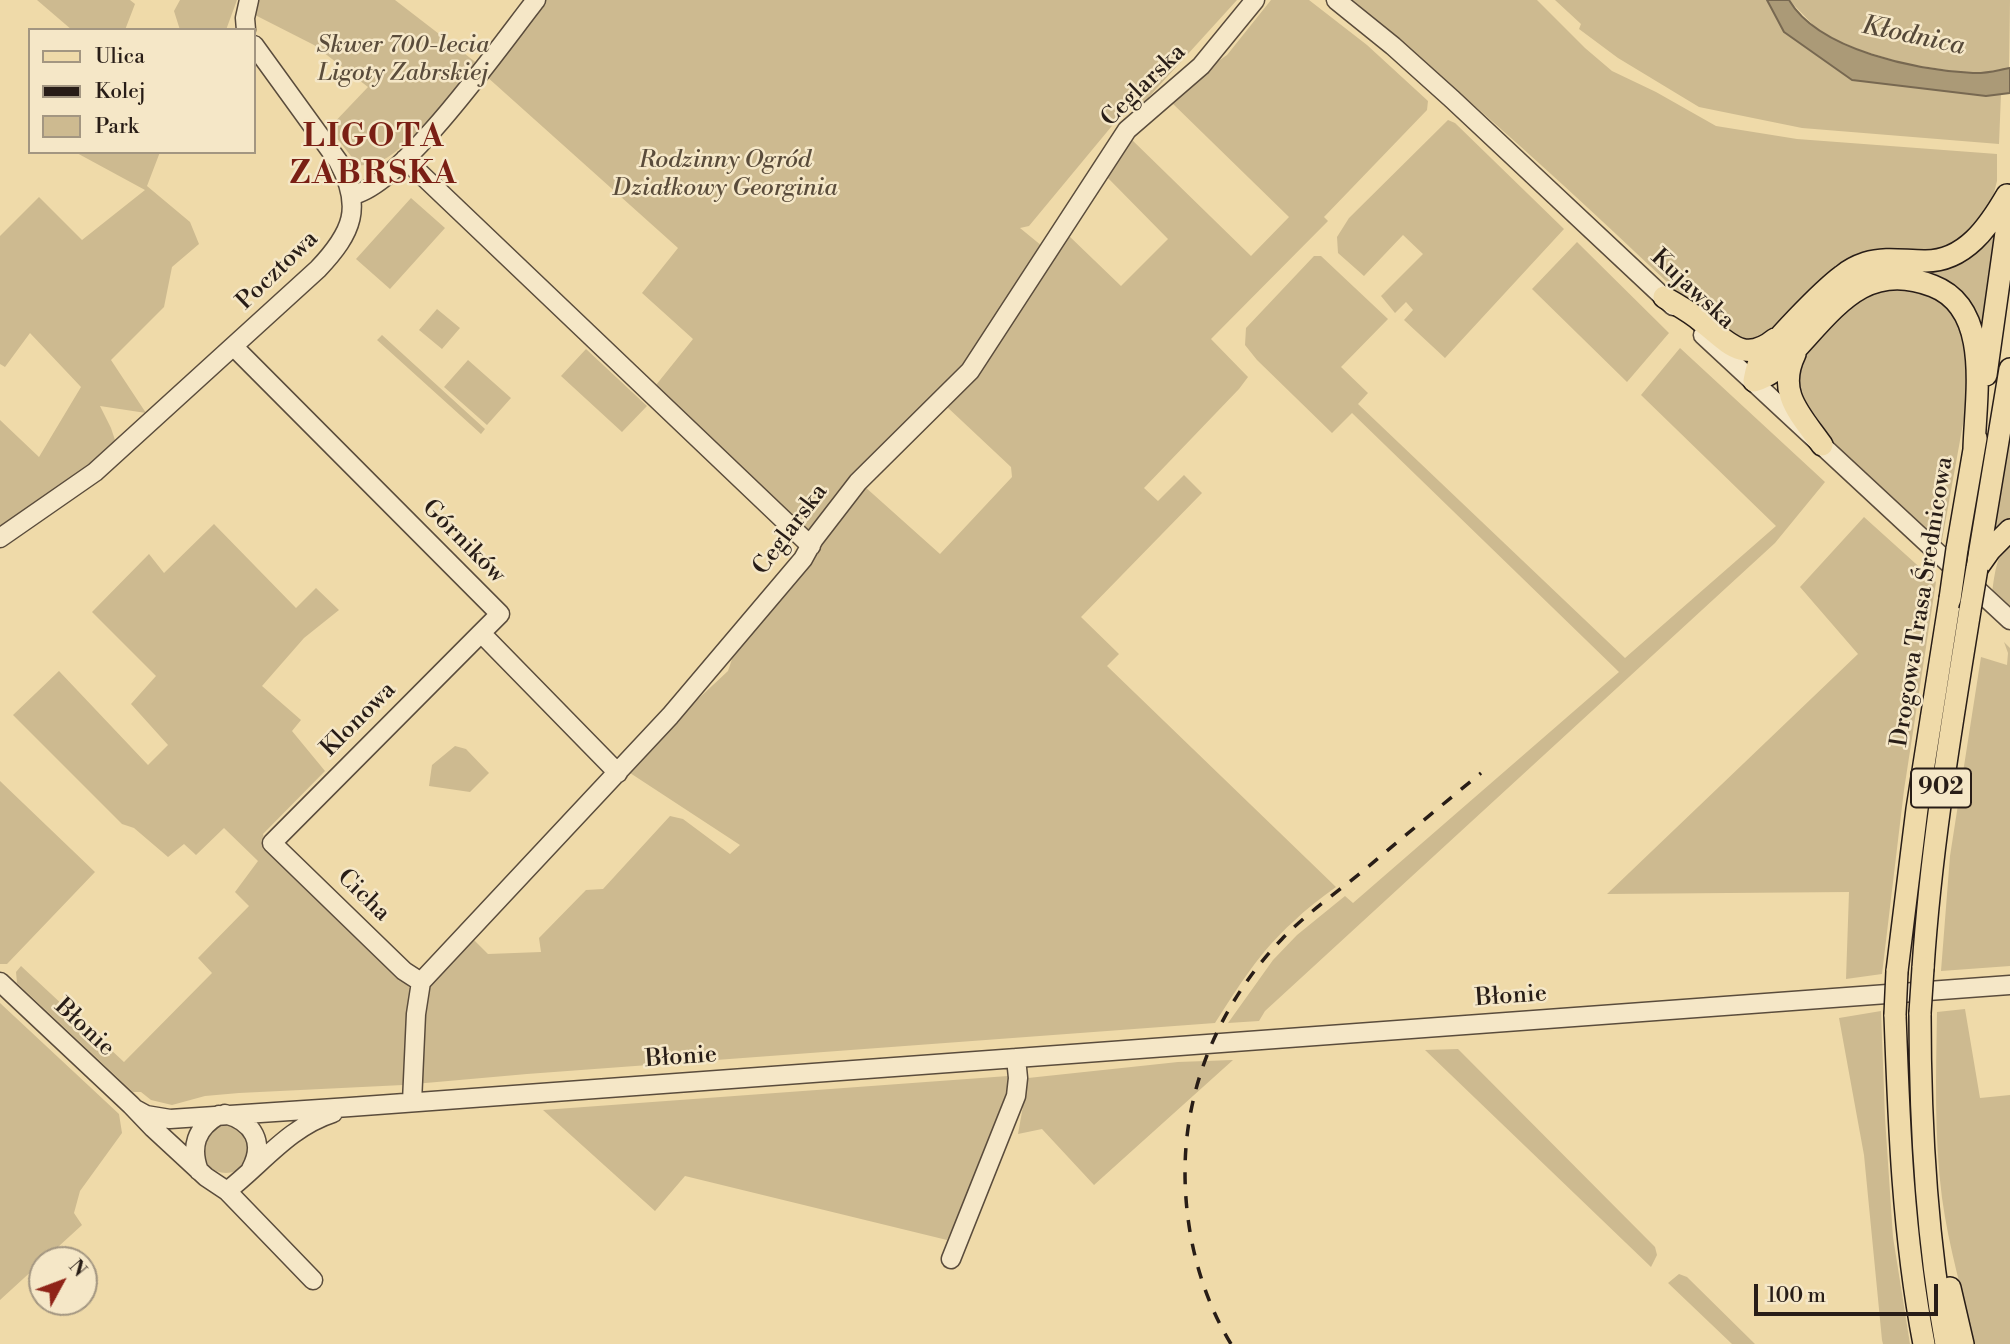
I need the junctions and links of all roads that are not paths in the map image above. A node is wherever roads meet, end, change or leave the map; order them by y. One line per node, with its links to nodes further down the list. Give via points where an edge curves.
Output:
1 (249, 0): 5 (street)
2 (536, 0): 7 (street)
3 (1255, 0): 20 (street, Ceglarska, via 1201,66 1127,130 970,371 858,482)
4 (1336, 0): 11 (street, Kujawska, via 1452,99)
5 (246, 28)
6 (256, 48): 9 (street, via 338,161)
7 (405, 159): 9 (street, via 384,180); 20 (street)
8 (2010, 190): 12 (main road, via 1989,225 1961,251 1927,261 1885,260 1855,267 1831,285)
9 (352, 195): 13 (street, Pocztowa, via 349,223 340,244)
10 (2010, 204): 17 (main road, Drogowa Trasa Średnicowa / 902)
11 (1664, 297): 12 (main road, via 1701,320 1731,347 1744,350 1768,345); 15 (street, Kujawska)
12 (1799, 331): 15 (main road, via 1769,376); 16 (main road, via 1789,366 1789,395); 17 (main road, via 1863,285 1881,278 1917,280 1937,287 1969,319 1975,338)
13 (234, 347): 19 (street, Pocztowa, via 95,472); 23 (street, Górników, via 500,614)
14 (2010, 369): 21 (main road, Drogowa Trasa Średnicowa / 902)
15 (1754, 381): 16 (street, Kujawska)
16 (1822, 445): 22 (street, Kujawska)
17 (1974, 450): 40 (main road, Drogowa Trasa Średnicowa / 902, bridge, via 1920,787 1897,971 1900,1141 1908,1239)
18 (2010, 530): 21 (main road)
19 (0, 538)
20 (811, 546): 24 (street, Ceglarska)
21 (1977, 568): 34 (main road, Drogowa Trasa Średnicowa / 902, bridge, via 1928,889 1920,1013)
22 (2010, 620)
23 (481, 633): 24 (street); 25 (street, Klonowa)
24 (618, 773): 27 (street, Ceglarska)
25 (272, 843): 27 (street, Cicha, via 404,971)
26 (0, 982): 32 (street, Błonie)
27 (421, 982): 30 (street)
28 (2010, 985): 29 (street, Błonie)
29 (1016, 1058): 30 (street, Błonie); 38 (street, via 1016,1097)
30 (412, 1102): 31 (street, Błonie)
31 (350, 1107): 33 (street, Błonie); 36 (street, Błonie, via 299,1129)
32 (135, 1109): 33 (street, Błonie, via 160,1118); 35 (street, Błonie)
33 (222, 1115): 35 (street, via 205,1124 196,1139); 36 (street, via 242,1121 254,1134 258,1151)
34 (1923, 1158): 41 (main road, Drogowa Trasa Średnicowa / 902, via 1929,1237); 42 (main road)
35 (199, 1171): 37 (street, Błonie)
36 (251, 1171): 37 (street, Błonie)
37 (227, 1191): 39 (street, Błonie)
38 (951, 1259)
39 (313, 1280)
40 (1924, 1344)
41 (1947, 1344)
42 (1963, 1344)

